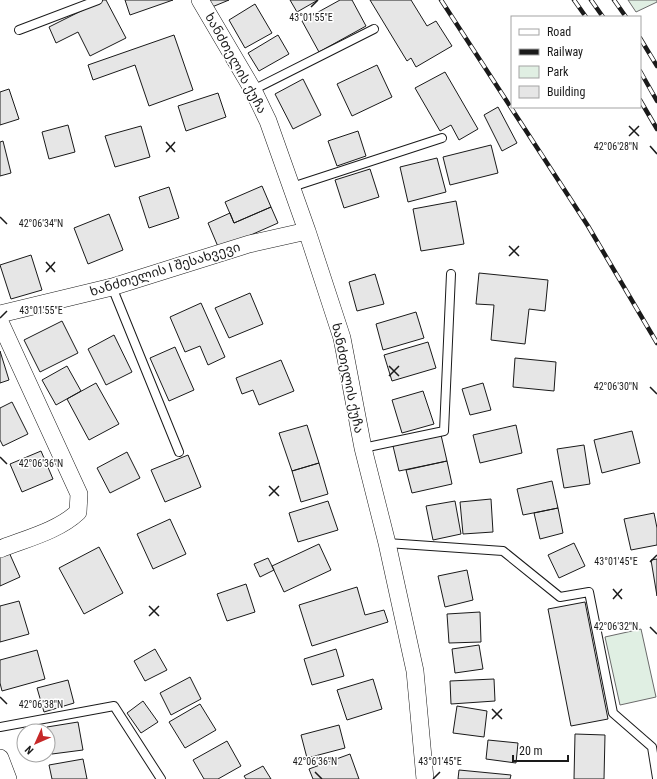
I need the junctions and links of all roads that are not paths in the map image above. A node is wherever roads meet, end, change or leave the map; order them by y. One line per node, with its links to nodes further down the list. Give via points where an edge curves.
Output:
1 (98, 0): 4 (lane)
2 (200, 0): 5 (street, ხანძთელის ქუჩა)
3 (374, 29): 5 (lane)
4 (19, 30)
5 (253, 90): 7 (street, ხანძთელის ქუჩა, via 268,121)
6 (442, 138): 7 (lane)
7 (292, 187): 8 (street, ხანძთელის ქუჩა)
8 (307, 231): 10 (street, ხანძთელის I შესახვევი, via 249,244); 13 (street, ხანძთელის ქუჩა, via 342,338)
9 (451, 274): 13 (lane, via 444,431)
10 (112, 287): 11 (street, ხანძთელის I შესახვევი); 14 (lane)
11 (0, 314)
12 (0, 322): 16 (street, via 79,494 78,512 70,519)
13 (363, 448): 15 (street, ხანძთელის ქუჩა)
14 (179, 452)
15 (388, 543): 18 (lane, via 503,552 560,596 589,592 613,713 652,747); 20 (street, ხანძთელის ქუჩა, via 415,671)
16 (0, 549)
17 (0, 727): 19 (lane, via 114,706)
18 (657, 778)
19 (161, 779)
20 (425, 779)

